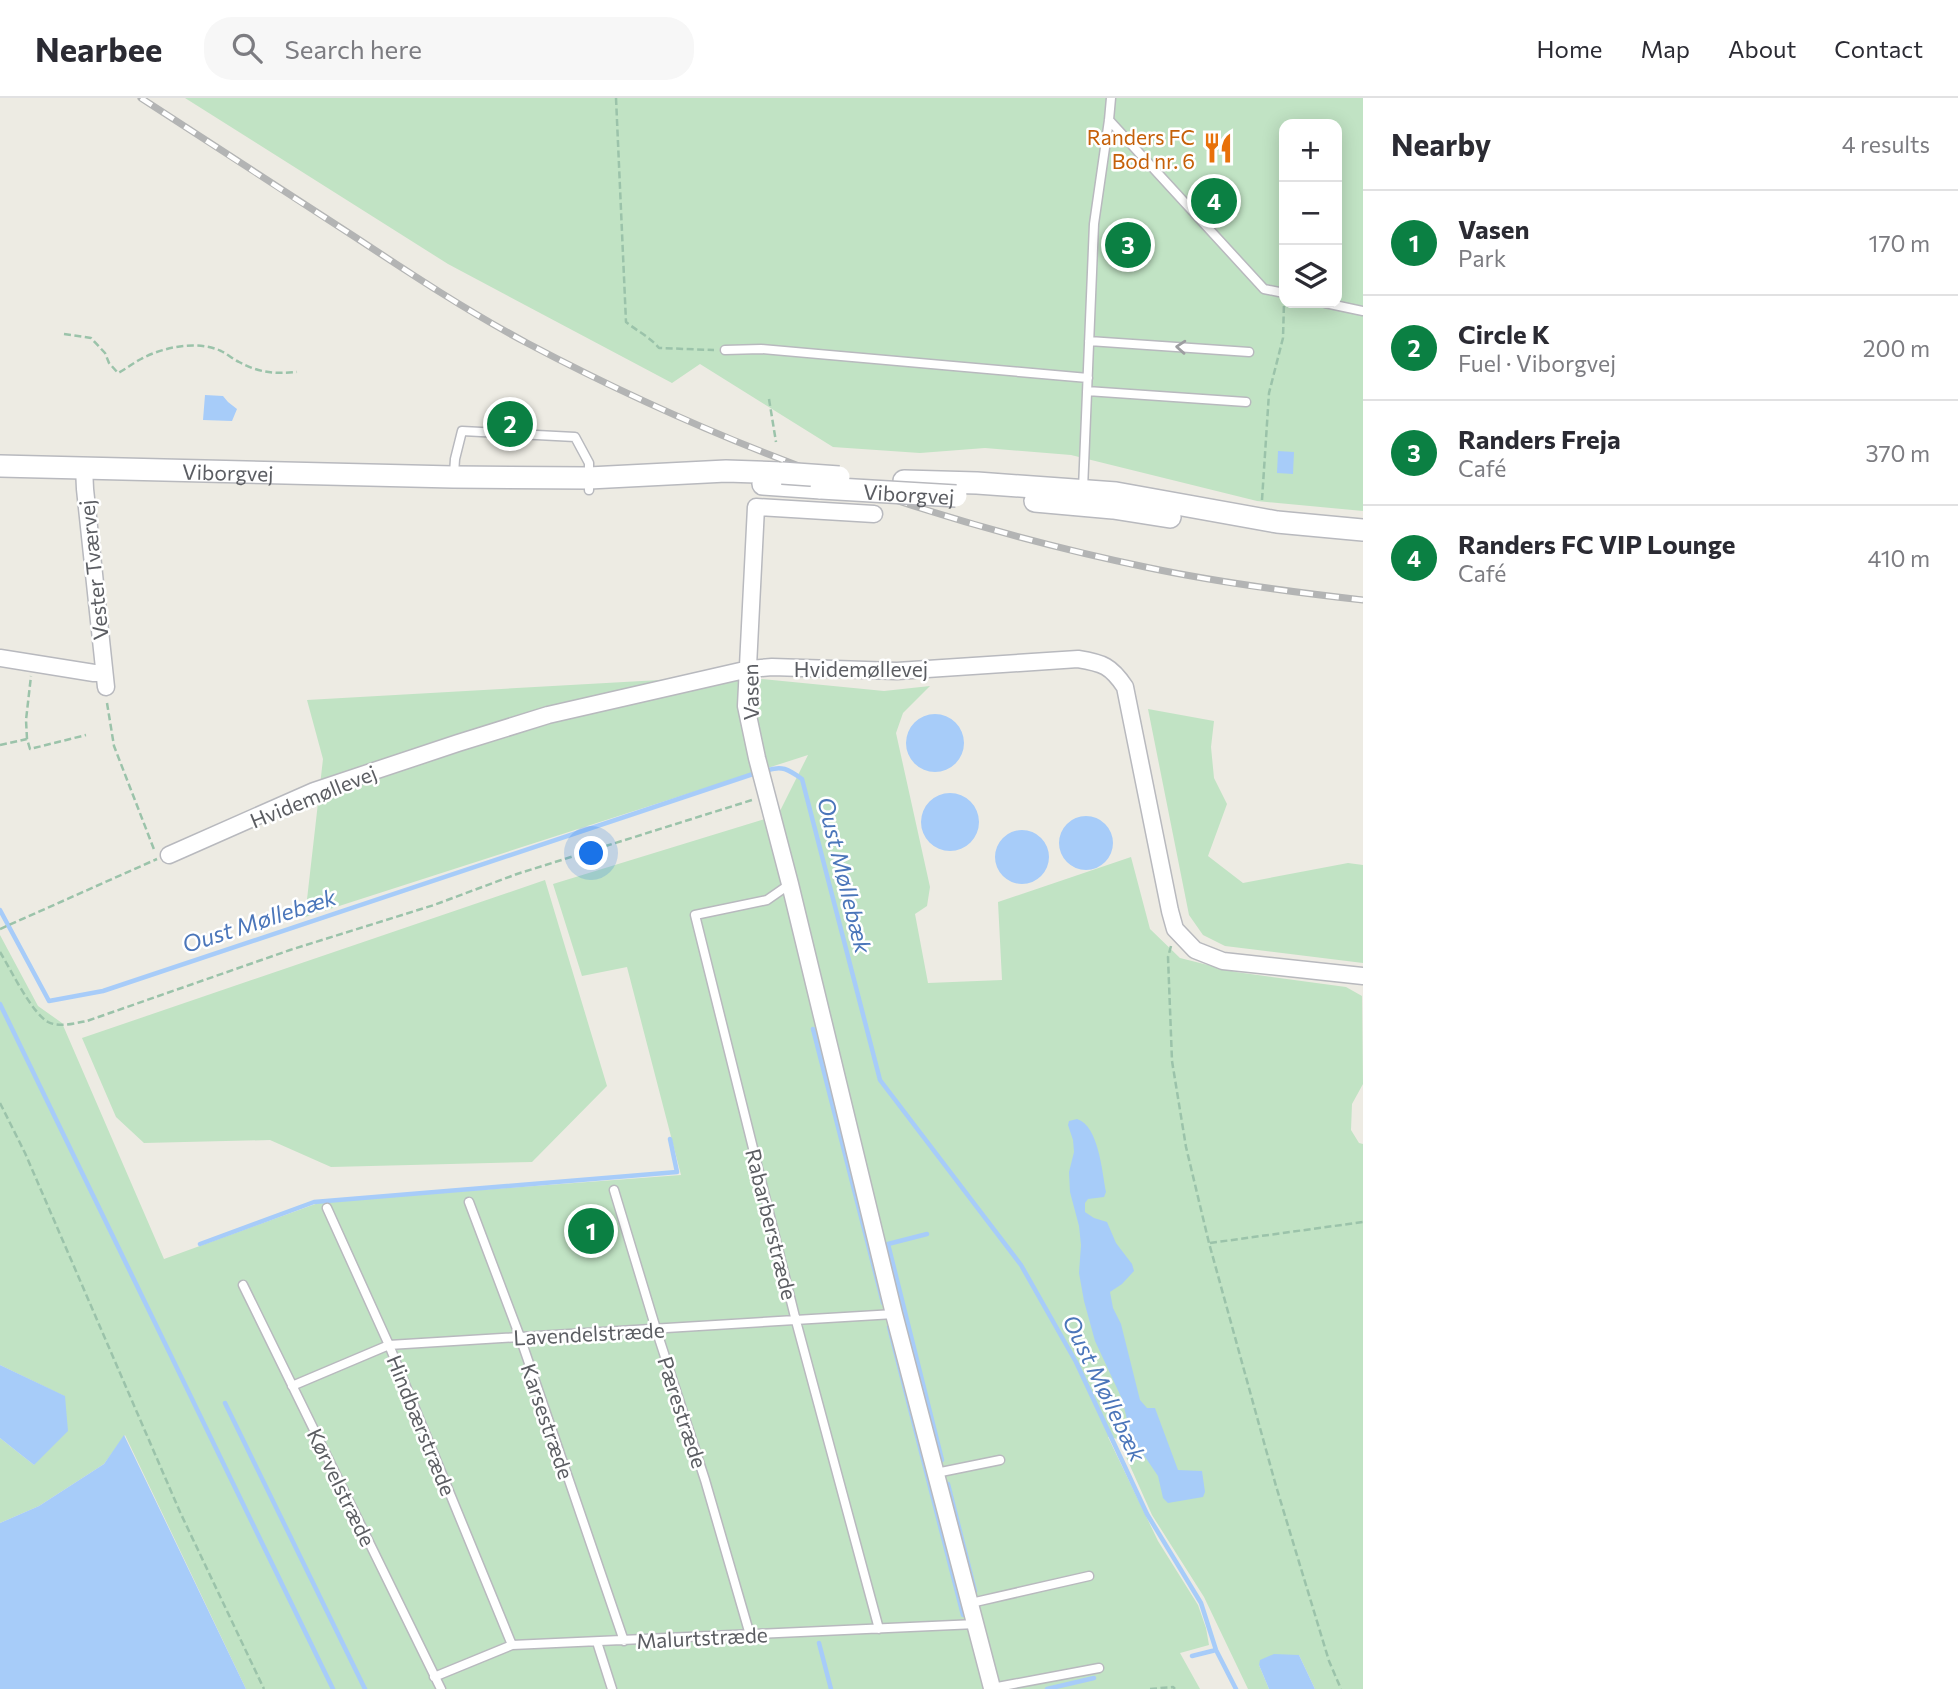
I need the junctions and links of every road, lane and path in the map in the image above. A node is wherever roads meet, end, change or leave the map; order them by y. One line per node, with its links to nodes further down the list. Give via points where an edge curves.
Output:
1 (616, 98): 10 (path, via 626,322 659,348)
2 (1111, 98): 3 (lane)
3 (1109, 120): 4 (lane, via 1264,289); 9 (lane, via 1094,224)
4 (1279, 292)
5 (1342, 307): 7 (lane)
6 (1284, 308): 26 (path, via 1283,338 1269,393)
7 (1363, 311)
8 (64, 334): 12 (path, via 91,338 118,373 156,353 194,346 220,350 265,373)
9 (1089, 341): 11 (lane, one-way to 9); 13 (lane)
10 (725, 351): 13 (lane, via 761,349)
11 (1249, 352)
12 (297, 372)
13 (1088, 378): 14 (lane)
14 (1087, 391): 16 (lane); 23 (lane)
15 (769, 399): 17 (path)
16 (1246, 402)
17 (776, 442)
18 (0, 466): 19 (street, Viborgvej)
19 (84, 467): 20 (street, Viborgvej); 32 (street, Vester Tværvej)
20 (453, 477): 22 (street, Viborgvej); 22 (lane, via 462,431 575,437 589,463)
21 (757, 478): 22 (street, Viborgvej, via 683,473); 23 (street, Viborgvej, bridge, via 821,488); 23 (street, Viborgvej, bridge, via 782,473 977,483); 24 (street, Vasen)
22 (589, 484)
23 (1083, 498): 26 (street, Viborgvej, via 1131,495); 28 (street, Viborgvej, via 1248,531)
24 (756, 507): 25 (street); 31 (street, Vasen)
25 (874, 514)
26 (1261, 519): 27 (street, Viborgvej)
27 (1363, 530)
28 (1363, 542)
29 (0, 658): 30 (street, Vester Tværvej)
30 (33, 664): 32 (street, Vester Tværvej, via 94,673); 34 (path)
31 (749, 669): 36 (street, Vasen, via 746,706); 37 (street, Hvidemøllevej, via 548,715 458,743 314,791); 40 (street, Hvidemøllevej, via 897,671 1078,659 1100,662 1116,673 1125,687)
32 (105, 680): 39 (path, via 114,746 157,859)
33 (86, 735): 34 (path, via 30,749)
34 (27, 739): 35 (path)
35 (0, 746)
36 (764, 789): 38 (street, Vasen); 41 (path, via 87,1021 49,1023 35,1009)
37 (169, 855)
38 (790, 884): 50 (street, Vasen); 51 (lane, Rabarberstræde, via 767,900 695,915)
39 (0, 929)
40 (1175, 929): 42 (street, via 1195,950 1223,961); 48 (path, via 1168,957 1172,1061)
41 (0, 952)
42 (1363, 976)
43 (0, 1103): 69 (path, via 180,1512)
44 (614, 1190): 52 (lane, Pærestræde)
45 (469, 1202): 53 (lane, Karsestræde)
46 (327, 1208): 54 (lane, Hindbærstræde)
47 (1363, 1222): 48 (path)
48 (1209, 1243): 74 (path, via 1276,1486)
49 (243, 1284): 55 (lane, Kørvelstræde)
50 (894, 1314): 51 (lane, Lavendelstræde); 57 (street, Vasen)
51 (796, 1321): 52 (lane, Lavendelstræde); 61 (lane, Rabarberstræde)
52 (656, 1329): 53 (lane, Lavendelstræde); 62 (lane, Pærestræde)
53 (520, 1337): 54 (lane, Lavendelstræde); 63 (lane, Karsestræde)
54 (389, 1345): 55 (lane, Lavendelstræde); 65 (lane, Hindbærstræde)
55 (292, 1386): 67 (lane, Kørvelstræde)
56 (1000, 1460): 57 (lane)
57 (936, 1474): 59 (street, Vasen)
58 (1088, 1576): 59 (lane)
59 (971, 1603): 60 (street, Vasen)
60 (976, 1624): 61 (lane, Malurtstræde); 68 (street, Vasen)
61 (879, 1629): 62 (lane, Malurtstræde)
62 (750, 1635): 63 (lane, Malurtstræde)
63 (624, 1641): 64 (lane, Malurtstræde)
64 (597, 1642): 65 (lane, Malurtstræde); 71 (lane)
65 (512, 1645): 67 (lane, Malurtstræde)
66 (1099, 1668): 68 (lane)
67 (434, 1676): 70 (lane, Kørvelstræde)
68 (992, 1688)
69 (264, 1689)
70 (441, 1689)
71 (612, 1689)
72 (1150, 1689): 73 (path)
73 (1175, 1689)
74 (1340, 1689)

